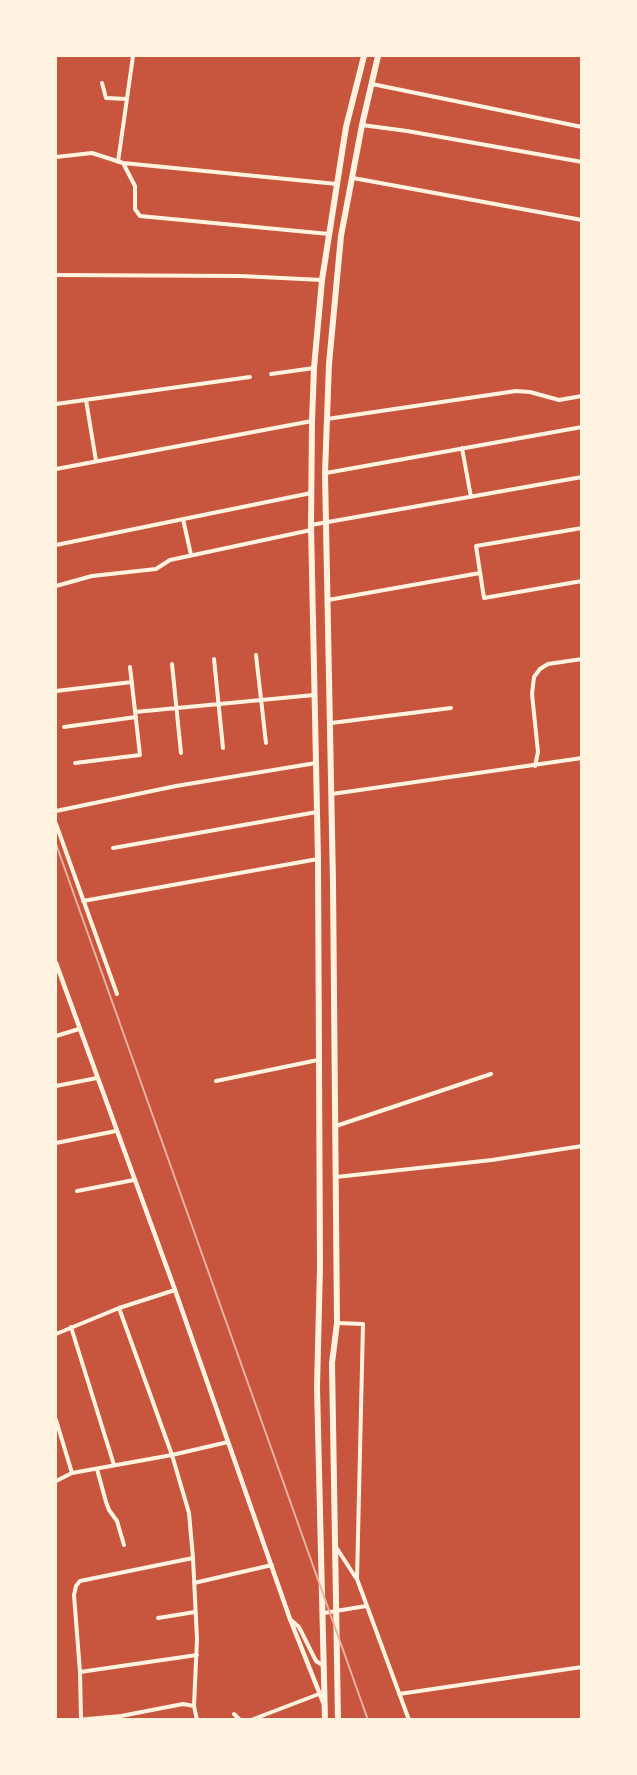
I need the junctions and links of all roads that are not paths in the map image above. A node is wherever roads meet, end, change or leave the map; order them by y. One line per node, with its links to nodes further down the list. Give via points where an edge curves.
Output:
1 (133, 56): 6 (street)
2 (364, 56): 13 (highway)
3 (378, 56): 5 (highway)
4 (102, 83): 6 (street, via 107,98)
5 (371, 84): 7 (highway); 8 (street)
6 (127, 99): 10 (street)
7 (362, 125): 11 (street); 12 (highway)
8 (582, 128)
9 (56, 155): 10 (street, via 92,153)
10 (120, 162): 13 (street); 15 (street, via 135,186 135,209 140,216)
11 (582, 162)
12 (353, 178): 14 (street); 24 (highway, via 336,276)
13 (337, 184): 15 (highway)
14 (582, 220)
15 (329, 234): 17 (highway)
16 (56, 275): 17 (street)
17 (322, 280): 18 (highway)
18 (314, 368): 19 (street); 25 (highway)
19 (271, 374)
20 (250, 377): 22 (street)
21 (582, 396): 24 (street, via 559,400 516,391)
22 (86, 400): 23 (street); 28 (street)
23 (56, 404)
24 (327, 419): 30 (highway)
25 (312, 421): 28 (street); 32 (highway)
26 (582, 426): 27 (street)
27 (462, 448): 30 (street); 33 (street)
28 (96, 461): 29 (street)
29 (56, 469)
30 (325, 473): 35 (highway)
31 (582, 477): 33 (street)
32 (311, 493): 34 (street); 36 (highway)
33 (471, 497): 35 (street)
34 (183, 519): 38 (street); 39 (street)
35 (326, 523): 36 (street); 43 (highway)
36 (311, 528): 39 (street); 51 (highway)
37 (582, 528): 40 (street, via 476,546)
38 (56, 545)
39 (190, 555): 42 (street, via 156,569 92,576)
40 (480, 573): 41 (street, via 484,598); 43 (street)
41 (582, 581)
42 (56, 586)
43 (328, 600): 57 (highway)
44 (256, 655): 52 (street)
45 (214, 659): 53 (street)
46 (582, 659): 65 (street, via 548,664 534,677 538,752)
47 (172, 664): 54 (street)
48 (130, 667): 49 (street)
49 (132, 682): 50 (street); 56 (street)
50 (56, 691)
51 (314, 695): 52 (street); 64 (highway)
52 (262, 700): 53 (street); 59 (street)
53 (219, 704): 54 (street); 60 (street)
54 (176, 708): 56 (street); 61 (street)
55 (451, 708): 57 (street)
56 (136, 714): 58 (street); 63 (street, via 140,755)
57 (331, 723): 66 (highway)
58 (64, 727)
59 (266, 743)
60 (223, 748)
61 (181, 753)
62 (582, 758): 65 (street)
63 (75, 763)
64 (316, 763): 67 (street); 68 (highway)
65 (535, 766): 66 (street)
66 (332, 794): 82 (highway)
67 (56, 811)
68 (317, 812): 70 (street); 71 (highway)
69 (56, 824): 72 (street)
70 (112, 848)
71 (318, 859): 72 (street); 77 (highway)
72 (83, 901): 74 (street)
73 (56, 963): 75 (street)
74 (117, 994)
75 (80, 1029): 76 (street); 79 (street)
76 (56, 1036)
77 (318, 1060): 80 (street); 95 (highway)
78 (491, 1074): 82 (street)
79 (97, 1077): 81 (street); 83 (street)
80 (216, 1082)
81 (56, 1086)
82 (336, 1126): 86 (highway)
83 (116, 1131): 84 (street); 87 (street)
84 (56, 1143)
85 (582, 1146): 86 (street)
86 (336, 1177): 91 (highway)
87 (134, 1180): 88 (street); 89 (street)
88 (77, 1191)
89 (175, 1290): 90 (street); 97 (street)
90 (119, 1308): 92 (street); 98 (street)
91 (337, 1323): 94 (highway); 107 (street, via 363,1324)
92 (71, 1328): 93 (street); 99 (street)
93 (56, 1334)
94 (333, 1386): 95 (highway); 104 (highway)
95 (317, 1387): 112 (highway)
96 (56, 1420): 101 (street)
97 (228, 1442): 98 (street); 106 (street)
98 (172, 1455): 99 (street); 105 (street, via 189,1513)
99 (114, 1466): 100 (street)
100 (97, 1468): 101 (street); 103 (street)
101 (72, 1473): 102 (street)
102 (56, 1481)
103 (124, 1545)
104 (335, 1545): 107 (street); 110 (highway)
105 (193, 1558): 108 (street); 118 (street, via 80,1581 74,1594)
106 (273, 1564): 108 (street); 114 (street)
107 (357, 1579): 109 (street)
108 (194, 1583): 111 (street)
109 (366, 1606): 110 (street); 120 (street)
110 (335, 1611): 112 (street); 129 (highway)
111 (195, 1612): 113 (street); 115 (street)
112 (324, 1613): 116 (highway)
113 (158, 1618)
114 (291, 1619): 116 (street, via 316,1661); 119 (street)
115 (197, 1655): 118 (street); 122 (street)
116 (325, 1667): 121 (highway)
117 (582, 1667): 120 (street)
118 (80, 1672): 124 (street)
119 (319, 1694): 121 (street); 127 (street)
120 (399, 1694): 130 (street)
121 (325, 1705): 128 (highway)
122 (194, 1706): 124 (street, via 183,1704 121,1716); 125 (street)
123 (234, 1714): 126 (street)
124 (79, 1719)
125 (197, 1719)
126 (240, 1719)
127 (251, 1719)
128 (326, 1719)
129 (338, 1719)
130 (409, 1719)

